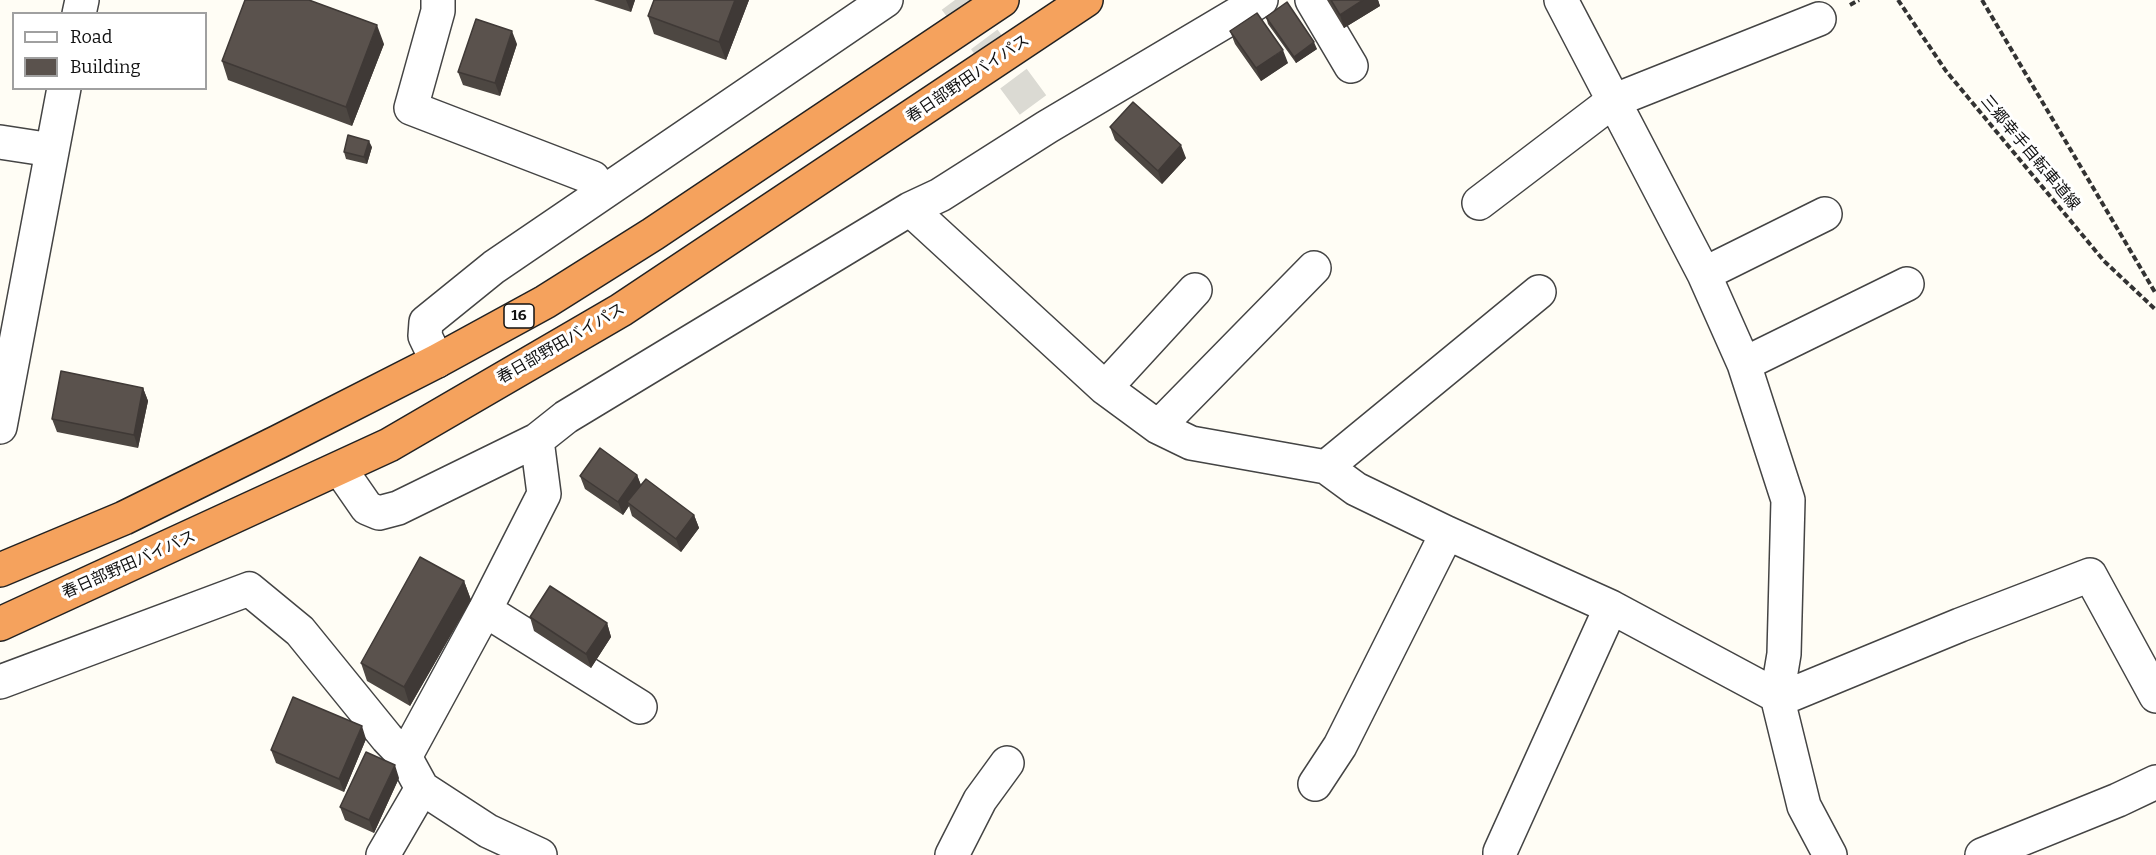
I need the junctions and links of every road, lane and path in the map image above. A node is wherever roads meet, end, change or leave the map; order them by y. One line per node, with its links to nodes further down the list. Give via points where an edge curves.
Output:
1 (438, 0): 16 (street, via 411,108)
2 (886, 0): 27 (street, via 494,267 426,322 425,336)
3 (1002, 0): 27 (highway, 16, via 653,234 545,302)
4 (1086, 0): 34 (highway, 春日部野田バイパス, via 621,310 389,445)
5 (1261, 0): 18 (street, via 1040,116 940,195)
6 (1312, 0): 11 (street)
7 (1561, 0): 13 (street)
8 (1898, 0): 26 (path, 三郷幸手自転車道線, via 1946,71 2104,261)
9 (1982, 0): 25 (path)
10 (1819, 19): 13 (street)
11 (1351, 66)
12 (64, 90): 15 (street)
13 (1613, 101): 17 (street); 21 (street)
14 (0, 142): 15 (street)
15 (52, 150): 30 (street)
16 (592, 178)
17 (1479, 203)
18 (910, 209): 29 (street); 32 (street, via 566,417)
19 (1825, 214): 21 (street)
20 (1314, 268): 31 (street)
21 (1704, 274): 28 (street)
22 (1907, 284): 28 (street)
23 (1195, 290): 29 (street)
24 (1539, 292): 33 (street)
25 (2156, 294)
26 (2156, 310)
27 (437, 361): 36 (highway, 16, via 124,518)
28 (1744, 364): 42 (street, via 1788,500 1784,654)
29 (1105, 387): 31 (street)
30 (0, 428)
31 (1158, 428): 33 (street, via 1191,443)
32 (537, 440): 34 (street, via 398,508 378,513 367,508); 38 (street, via 544,494)
33 (1326, 467): 35 (street, via 1356,489)
34 (340, 469): 39 (highway, 春日部野田バイパス)
35 (1447, 533): 37 (street); 47 (street, via 1340,746)
36 (0, 570)
37 (1611, 607): 42 (street); 52 (street)
38 (484, 610): 43 (street); 44 (street)
39 (0, 624)
40 (0, 682): 44 (street, via 249,589 300,631)
41 (2156, 696): 42 (street, via 2091,575)
42 (1778, 698): 53 (street, via 1804,806)
43 (640, 707)
44 (405, 758): 48 (street)
45 (1007, 763): 51 (street, via 980,800)
46 (2156, 782): 54 (street)
47 (1315, 784)
48 (422, 788): 49 (street); 50 (street, via 488,831)
49 (383, 855)
50 (540, 855)
51 (952, 855)
52 (1500, 855)
53 (1830, 855)
54 (1982, 855)

